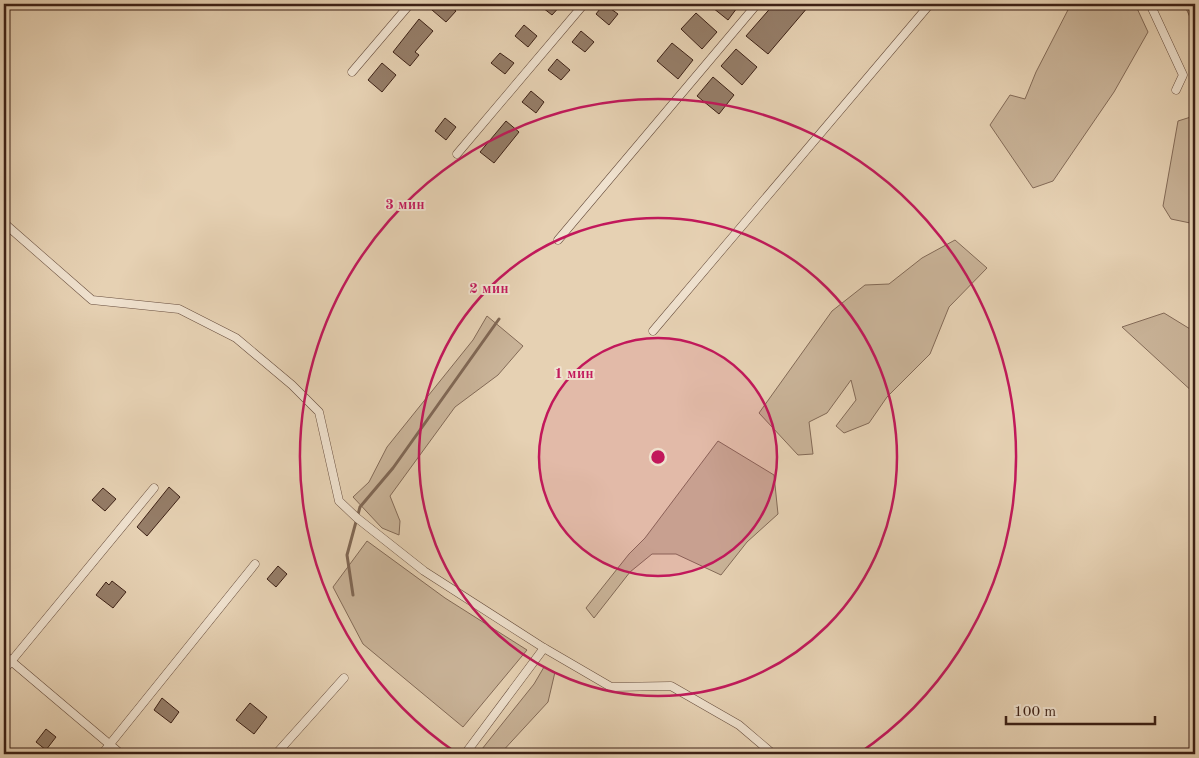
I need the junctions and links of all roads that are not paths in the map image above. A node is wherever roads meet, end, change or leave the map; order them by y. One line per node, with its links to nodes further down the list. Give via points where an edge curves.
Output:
1 (410, 4): 6 (street)
2 (584, 4): 8 (street)
3 (757, 4): 10 (street)
4 (930, 4): 11 (street)
5 (1150, 4): 7 (street, via 1183,75)
6 (352, 72)
7 (1176, 90)
8 (457, 154)
9 (4, 223): 14 (street, via 92,300 179,309 236,338 292,384 319,412 338,501 424,571)
10 (558, 240)
11 (653, 331)
12 (154, 488): 16 (street)
13 (255, 564): 19 (street)
14 (544, 648): 23 (street); 24 (street, via 610,687 671,686 739,725)
15 (4, 655): 16 (street)
16 (11, 661): 17 (street); 19 (street)
17 (4, 670)
18 (344, 678): 22 (street)
19 (110, 746): 20 (street); 21 (street)
20 (102, 754)
21 (121, 754)
22 (276, 754)
23 (465, 754)
24 (773, 754)

